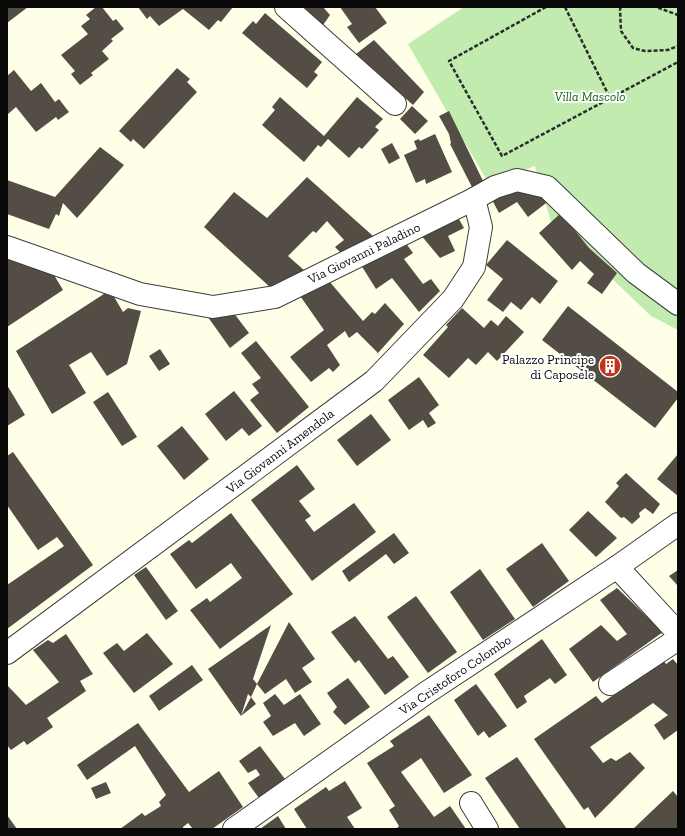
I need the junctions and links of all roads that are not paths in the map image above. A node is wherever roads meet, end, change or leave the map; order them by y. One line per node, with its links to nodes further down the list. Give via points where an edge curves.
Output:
1 (286, 7): 2 (street)
2 (395, 104)
3 (474, 199): 4 (street, Via Giovanni Paladino, via 275,297 214,307 140,294); 5 (street, Via Giovanni Paladino, via 495,187 517,180 547,187 636,273); 10 (street, Via Giovanni Amendola, via 481,227 474,267 453,299 374,381)
4 (7, 247)
5 (678, 304)
6 (678, 524): 7 (street, Via Cristoforo Colombo)
7 (617, 567): 8 (street); 13 (street, Via Cristoforo Colombo, via 426,693)
8 (678, 633)
9 (678, 639): 11 (street)
10 (7, 653)
11 (610, 684)
12 (471, 802): 14 (street)
13 (234, 829)
14 (487, 829)

